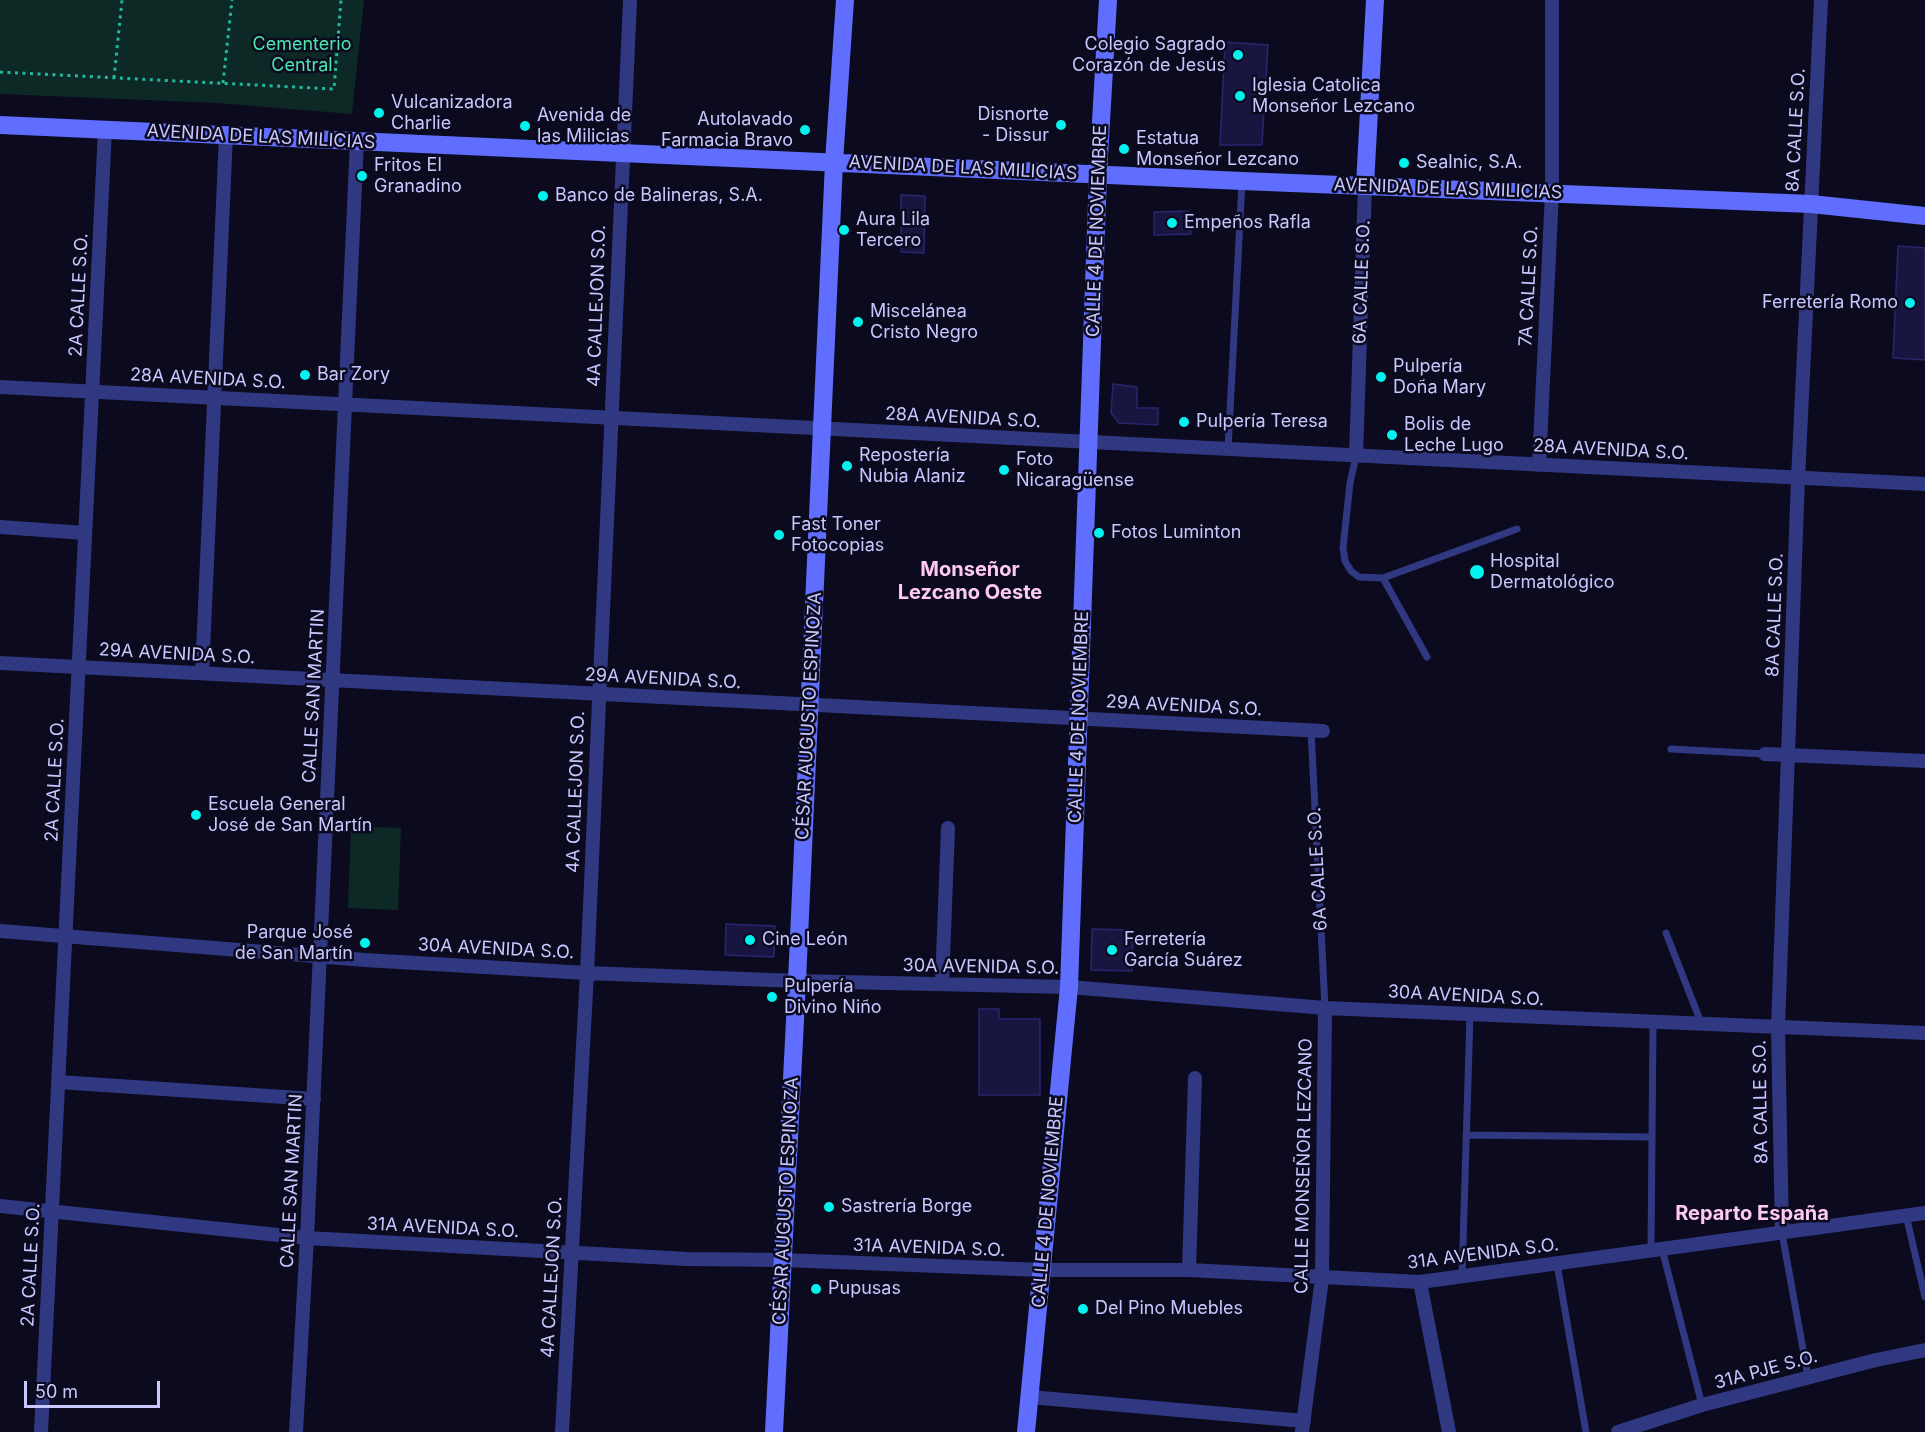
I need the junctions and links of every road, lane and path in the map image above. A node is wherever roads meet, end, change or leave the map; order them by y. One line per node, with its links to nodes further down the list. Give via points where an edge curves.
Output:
1 (122, 0): 11 (path)
2 (232, 0): 12 (path)
3 (341, 0): 12 (path, via 334,89)
4 (630, 0): 17 (street, 4A CALLEJON S.O.)
5 (845, 0): 18 (street, CÉSAR AUGUSTO ESPINOZA)
6 (1108, 0): 19 (street, CALLE 4 DE NOVIEMBRE)
7 (1375, 0): 21 (street, 6A CALLE S.O.)
8 (1552, 0): 22 (street, 7A CALLE S.O.)
9 (1821, 0): 23 (street, 8A CALLE S.O.)
10 (0, 72): 11 (path)
11 (114, 78): 12 (path)
12 (224, 84)
13 (0, 125): 14 (street, AVENIDA DE LAS MILICIAS)
14 (105, 130): 15 (street, AVENIDA DE LAS MILICIAS); 26 (street, 2A CALLE S.O.)
15 (226, 135): 16 (street, AVENIDA DE LAS MILICIAS); 27 (street)
16 (357, 141): 17 (street, AVENIDA DE LAS MILICIAS); 28 (street, CALLE SAN MARTIN)
17 (622, 153): 18 (street, AVENIDA DE LAS MILICIAS); 29 (street, 4A CALLEJON S.O.)
18 (834, 162): 19 (street, AVENIDA DE LAS MILICIAS); 30 (street, CÉSAR AUGUSTO ESPINOZA)
19 (1098, 174): 20 (street, AVENIDA DE LAS MILICIAS); 31 (street, CALLE 4 DE NOVIEMBRE)
20 (1242, 181): 21 (street, AVENIDA DE LAS MILICIAS); 32 (lane)
21 (1365, 185): 22 (street, AVENIDA DE LAS MILICIAS); 33 (street, 6A CALLE S.O.)
22 (1552, 193): 23 (street, AVENIDA DE LAS MILICIAS); 34 (street, 7A CALLE S.O.)
23 (1810, 204): 24 (street, AVENIDA DE LAS MILICIAS); 35 (street, 8A CALLE S.O.)
24 (1925, 216)
25 (0, 387): 26 (street, 28A AVENIDA S.O.)
26 (92, 392): 27 (street, 28A AVENIDA S.O.); 39 (street, 2A CALLE S.O.)
27 (216, 398): 28 (street, 28A AVENIDA S.O.); 44 (street)
28 (345, 405): 29 (street, 28A AVENIDA S.O.); 45 (street, CALLE SAN MARTIN)
29 (610, 418): 30 (street, 28A AVENIDA S.O.); 46 (street, 4A CALLEJON S.O.)
30 (822, 429): 31 (street, 28A AVENIDA S.O.); 47 (street, CÉSAR AUGUSTO ESPINOZA)
31 (1088, 442): 32 (street, 28A AVENIDA S.O.); 48 (street, CALLE 4 DE NOVIEMBRE)
32 (1228, 449): 33 (street, 28A AVENIDA S.O.)
33 (1356, 456): 34 (street, 28A AVENIDA S.O.); 40 (lane, via 1343,548 1345,561 1359,577)
34 (1539, 465): 35 (street, 28A AVENIDA S.O.)
35 (1798, 478): 36 (street, 28A AVENIDA S.O.); 52 (street, 8A CALLE S.O.)
36 (1925, 484)
37 (0, 527): 39 (street)
38 (1517, 529): 40 (lane)
39 (85, 533): 43 (street, 2A CALLE S.O.)
40 (1383, 578): 41 (lane)
41 (1427, 657)
42 (0, 663): 43 (street, 29A AVENIDA S.O.)
43 (79, 667): 44 (street, 29A AVENIDA S.O.); 57 (street, 2A CALLE S.O.)
44 (202, 673): 45 (street, 29A AVENIDA S.O.)
45 (333, 680): 46 (street, 29A AVENIDA S.O.); 58 (street, CALLE SAN MARTIN)
46 (598, 693): 47 (street, 29A AVENIDA S.O.); 59 (street, 4A CALLEJON S.O.)
47 (809, 704): 48 (street, 29A AVENIDA S.O.); 60 (street, CÉSAR AUGUSTO ESPINOZA)
48 (1078, 718): 49 (street, 29A AVENIDA S.O.); 62 (street, CALLE 4 DE NOVIEMBRE)
49 (1317, 730): 63 (lane, 6A CALLE S.O.)
50 (1671, 749): 51 (lane)
51 (1765, 753): 52 (street)
52 (1787, 754): 53 (street); 67 (street, 8A CALLE S.O.)
53 (1925, 761)
54 (948, 828): 61 (street)
55 (0, 931): 57 (street, 30A AVENIDA S.O.)
56 (1666, 933): 66 (lane)
57 (65, 936): 58 (street, 30A AVENIDA S.O.); 70 (street, 2A CALLE S.O.)
58 (320, 956): 59 (street, 30A AVENIDA S.O.); 71 (street, CALLE SAN MARTIN)
59 (587, 973): 60 (street, 30A AVENIDA S.O.); 81 (street, 4A CALLEJON S.O.)
60 (797, 981): 61 (street, 30A AVENIDA S.O.); 82 (street, CÉSAR AUGUSTO ESPINOZA)
61 (942, 984): 62 (street, 30A AVENIDA S.O.)
62 (1069, 987): 63 (street, 30A AVENIDA S.O.); 84 (street, CALLE 4 DE NOVIEMBRE)
63 (1325, 1008): 64 (street, 30A AVENIDA S.O.); 87 (street, CALLE MONSEÑOR LEZCANO)
64 (1470, 1014): 65 (street, 30A AVENIDA S.O.); 72 (lane)
65 (1653, 1023): 66 (street, 30A AVENIDA S.O.); 73 (lane)
66 (1702, 1025): 67 (street, 30A AVENIDA S.O.)
67 (1778, 1028): 68 (street, 30A AVENIDA S.O.); 78 (street, 8A CALLE S.O.)
68 (1925, 1033)
69 (1194, 1078): 85 (street)
70 (58, 1082): 71 (street); 75 (street, 2A CALLE S.O.)
71 (314, 1099): 79 (street, CALLE SAN MARTIN)
72 (1466, 1135): 73 (lane); 86 (lane)
73 (1652, 1137): 80 (lane)
74 (0, 1206): 75 (street, 31A AVENIDA S.O.)
75 (52, 1211): 79 (street, 31A AVENIDA S.O.); 95 (street, 2A CALLE S.O.)
76 (1925, 1213): 77 (street, 31A AVENIDA S.O.)
77 (1906, 1215): 78 (street, 31A AVENIDA S.O.); 89 (lane)
78 (1782, 1233): 80 (street, 31A AVENIDA S.O.); 91 (lane)
79 (308, 1238): 81 (street, 31A AVENIDA S.O.); 96 (street, CALLE SAN MARTIN)
80 (1656, 1250): 83 (street, 31A AVENIDA S.O.); 93 (lane)
81 (572, 1252): 82 (street, 31A AVENIDA S.O.); 97 (street, 4A CALLEJON S.O.)
82 (784, 1260): 84 (street, 31A AVENIDA S.O.); 98 (street, CÉSAR AUGUSTO ESPINOZA)
83 (1557, 1264): 86 (street, 31A AVENIDA S.O.); 101 (lane)
84 (1042, 1270): 85 (street, 31A AVENIDA S.O.); 92 (street, CALLE 4 DE NOVIEMBRE)
85 (1189, 1270): 87 (street, 31A AVENIDA S.O.)
86 (1462, 1277): 88 (street, 31A AVENIDA S.O.)
87 (1322, 1278): 88 (street, 31A AVENIDA S.O.); 94 (street, CALLE MONSEÑOR LEZCANO)
88 (1420, 1282): 100 (street)
89 (1925, 1297)
90 (1925, 1350): 91 (street, 31A PJE S.O.)
91 (1808, 1377): 93 (street, 31A PJE S.O.)
92 (1030, 1397): 94 (street); 99 (street, CALLE 4 DE NOVIEMBRE)
93 (1702, 1405): 102 (street, 31A PJE S.O.)
94 (1303, 1427)
95 (40, 1432)
96 (296, 1432)
97 (562, 1432)
98 (774, 1432)
99 (1026, 1432)
100 (1449, 1432)
101 (1586, 1432)
102 (1618, 1432)

